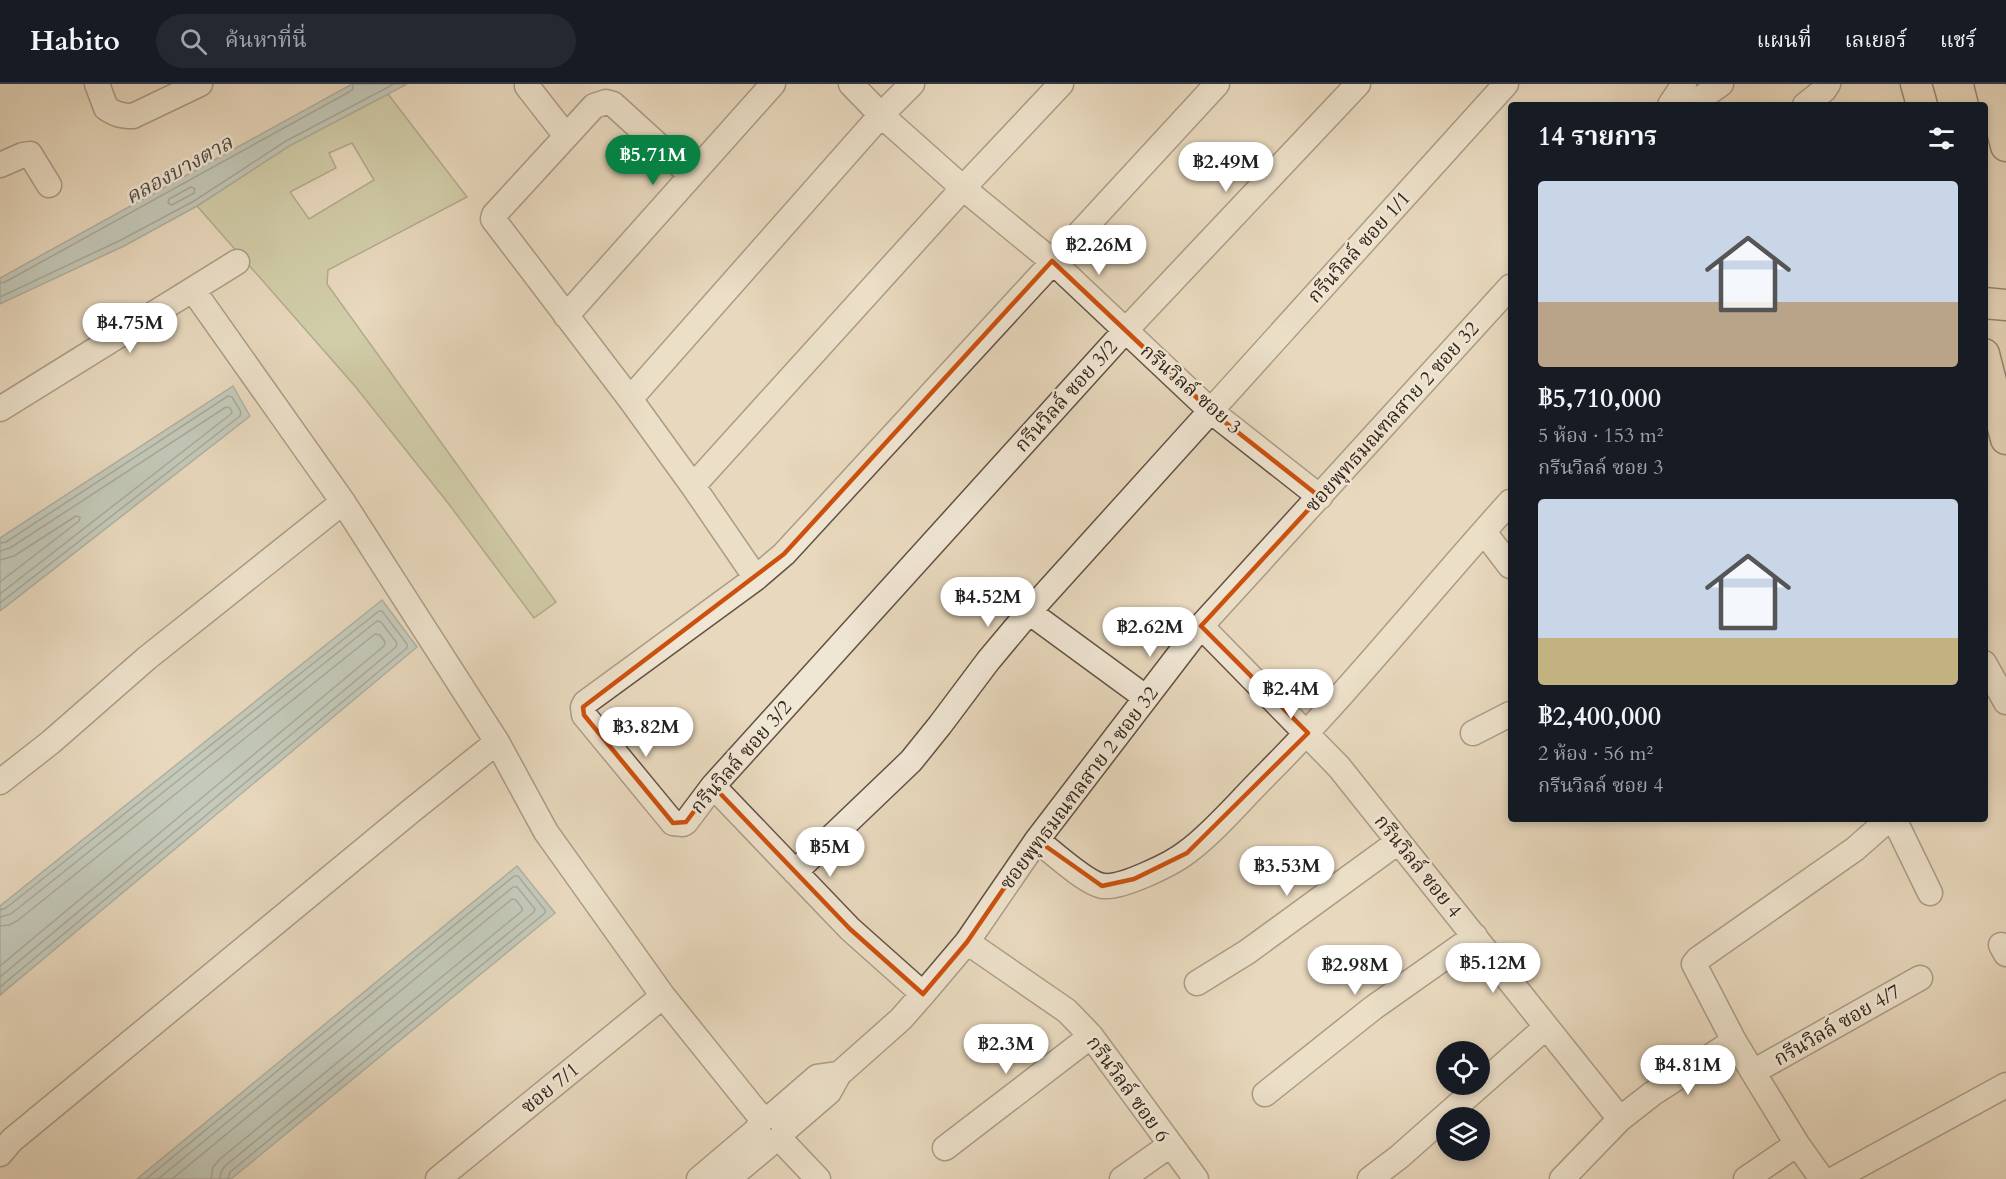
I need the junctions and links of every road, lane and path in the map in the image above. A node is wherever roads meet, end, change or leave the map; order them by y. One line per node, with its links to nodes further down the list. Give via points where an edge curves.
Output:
1 (97, 84): 2 (street, via 105,108 116,115 133,116)
2 (200, 84)
3 (773, 84): 24 (street)
4 (851, 84): 20 (street, กรีนวิลล์ ซอย 3)
5 (912, 84): 20 (street)
6 (1061, 84): 26 (street)
7 (1217, 84): 27 (street, กรีนวิลล์ ซอย 3/2)
8 (1358, 84): 34 (street, กรีนวิลล์ ซอย 3/2)
9 (1506, 84): 39 (street, กรีนวิลล์ ซอย 1/1)
10 (1684, 84): 16 (street)
11 (1720, 84): 17 (street)
12 (1828, 84): 18 (street)
13 (1916, 84): 19 (main road)
14 (1990, 84): 22 (main road)
15 (527, 86): 21 (street)
16 (1672, 102)
17 (1695, 102)
18 (1808, 102)
19 (1921, 102)
20 (881, 115): 26 (street, กรีนวิลล์ ซอย 3); 37 (street)
21 (566, 136): 24 (street, via 594,106 610,102); 33 (street, via 493,219)
22 (2006, 146)
23 (0, 165): 25 (street, via 30,153)
24 (690, 176): 33 (street)
25 (49, 185)
26 (963, 188): 27 (street, กรีนวิลล์ ซอย 3); 41 (street)
27 (1052, 261): 34 (street, กรีนวิลล์ ซอย 3); 47 (street, กรีนวิลล์ ซอย 3/2, via 784,554)
28 (237, 262): 30 (street)
29 (1508, 289): 42 (street, ซอยพุทธมณฑลสาย 2 ซอย 32)
30 (192, 290): 38 (street); 43 (street)
31 (1988, 303): 32 (main road)
32 (2006, 305)
33 (566, 316): 37 (street)
34 (1125, 331): 39 (street, กรีนวิลล์ ซอย 3); 58 (street, กรีนวิลล์ ซอย 3/2)
35 (1988, 364): 36 (main road)
36 (2001, 398): 40 (main road)
37 (630, 399): 41 (street)
38 (0, 410)
39 (1212, 412): 42 (street, กรีนวิลล์ ซอย 3); 48 (street, กรีนวิลล์ ซอย 1/1)
40 (2006, 439)
41 (693, 486): 47 (street)
42 (1320, 497): 49 (street, ซอยพุทธมณฑลสาย 2 ซอย 32)
43 (343, 502): 56 (street); 57 (street, via 147,657)
44 (1508, 504): 45 (street)
45 (1484, 532): 46 (street); 54 (street)
46 (1508, 563)
47 (756, 578): 58 (street, กรีนวิลล์ ซอย 3/2, via 583,707 584,715 673,823 686,822)
48 (1029, 612): 51 (street); 63 (street, กรีนวิลล์ ซอย 1/1, via 911,761)
49 (1201, 626): 51 (street, ซอยพุทธมณฑลสาย 2 ซอย 32); 54 (street, กรีนวิลล์ ซอย 4)
50 (1988, 670): 52 (street)
51 (1145, 697): 61 (street, ซอยพุทธมณฑลสาย 2 ซอย 32)
52 (2006, 702)
53 (1508, 715): 55 (street)
54 (1308, 733): 61 (street, via 1187,853 1134,879 1102,886); 62 (street, กรีนวิลล์ ซอย 4)
55 (1473, 733)
56 (497, 742): 70 (street, via 546,832); 79 (street)
57 (0, 782)
58 (713, 786): 63 (street)
59 (1885, 822): 73 (street, via 1855,849 1696,961 1695,967)
60 (1895, 822): 64 (street)
61 (1037, 840): 66 (street, ซอยพุทธมณฑลสาย 2 ซอย 32)
62 (1398, 842): 65 (street, กรีนวิลล์ ซอย 4); 68 (street, via 1247,952)
63 (795, 872): 69 (street)
64 (1930, 893)
65 (1475, 936): 71 (street, กรีนวิลล์ ซอย 4); 76 (street, via 1373,1008)
66 (967, 942): 69 (street, ซอยพุทธมณฑลสาย 2 ซอย 32); 72 (street, กรีนวิลล์ ซอย 6, via 1067,1011)
67 (1920, 978): 74 (street, กรีนวิลล์ ซอย 4/7)
68 (1197, 983)
69 (923, 994): 78 (street, ซอยพุทธมณฑลสาย 2 ซอย 32, via 902,1019 839,1074 829,1092)
70 (663, 996): 78 (street); 83 (street, ซอย 7/1)
71 (1546, 1027): 77 (street, กรีนวิลล์ ซอย 4); 89 (street)
72 (1091, 1036): 81 (street, กรีนวิลล์ ซอย 6); 82 (street)
73 (1734, 1041): 74 (street); 77 (street)
74 (1753, 1072): 80 (street)
75 (2006, 1085): 93 (street)
76 (1265, 1094)
77 (1620, 1119): 90 (street)
78 (771, 1129): 84 (street); 85 (street); 86 (street)
79 (4, 1140)
80 (1797, 1144): 91 (street); 92 (street)
81 (1170, 1145): 87 (street); 88 (street, กรีนวิลล์ ซอย 6)
82 (945, 1148)
83 (438, 1179)
84 (699, 1179)
85 (728, 1179)
86 (819, 1179)
87 (1122, 1179)
88 (1196, 1179)
89 (1370, 1179)
90 (1562, 1179)
91 (1746, 1179)
92 (1822, 1179)
93 (1834, 1179)

